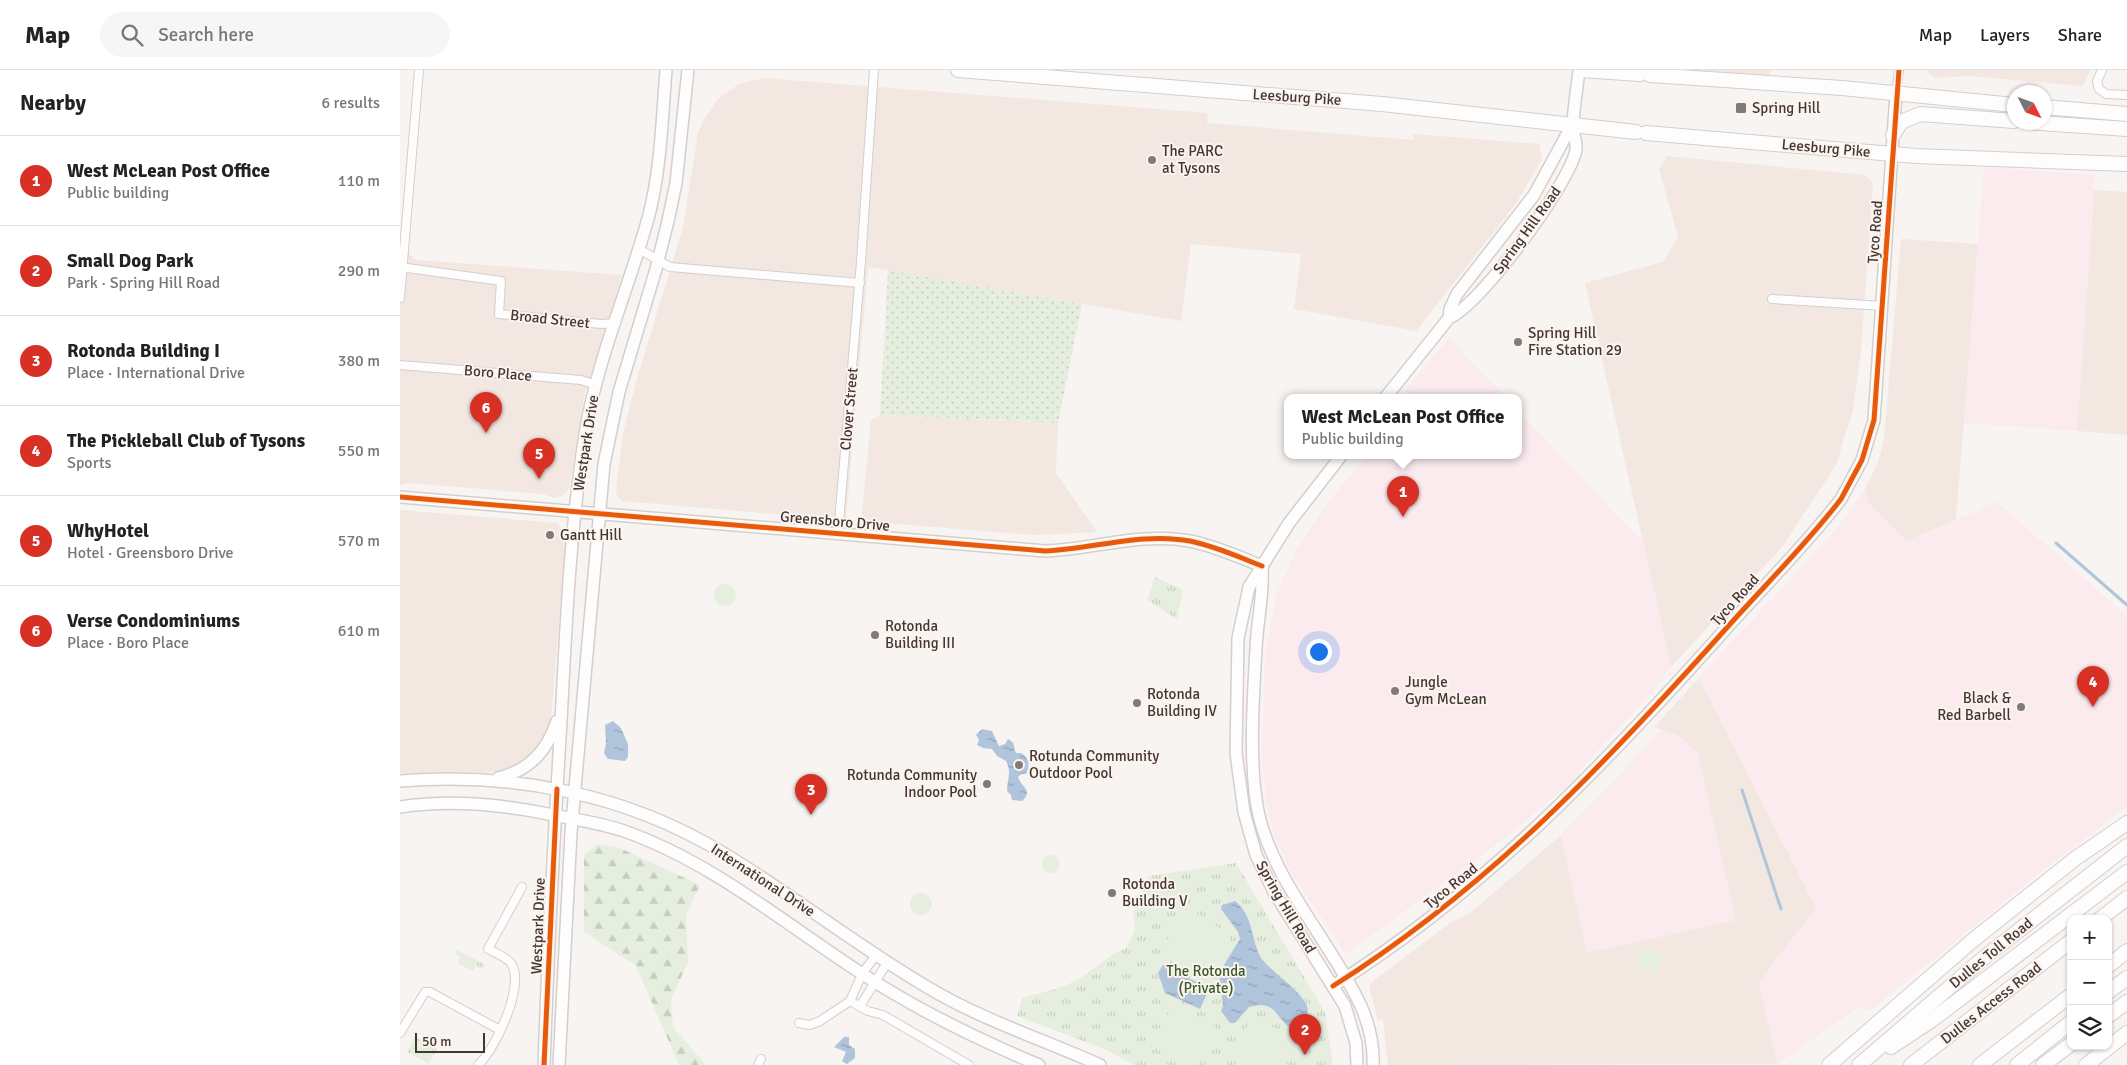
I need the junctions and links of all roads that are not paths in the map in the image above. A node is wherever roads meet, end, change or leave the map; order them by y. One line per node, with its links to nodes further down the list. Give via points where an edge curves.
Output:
1 (419, 70): 23 (street)
2 (666, 70): 21 (main road, Westpark Drive, via 656,181)
3 (688, 70): 22 (main road, Westpark Drive, via 676,182)
4 (874, 70): 24 (street, Clover Street)
5 (958, 70): 16 (highway, Leesburg Pike, via 1382,104)
6 (1580, 70): 9 (highway); 16 (main road, Spring Hill Road)
7 (1898, 70): 9 (street)
8 (2102, 70): 10 (street, via 2097,81 2099,89 2106,94)
9 (1896, 93): 11 (highway); 18 (main road, Tyco Road)
10 (2127, 96)
11 (2007, 104)
12 (2052, 108): 13 (highway)
13 (2127, 114)
14 (2007, 121): 18 (highway, via 1920,114 1901,122)
15 (2052, 124): 17 (highway)
16 (1572, 125): 19 (highway, Leesburg Pike); 28 (main road, Spring Hill Road, via 1529,201 1457,294); 28 (main road, Spring Hill Road, via 1576,149 1551,202 1478,295)
17 (2127, 129)
18 (1893, 135): 19 (main road, Tyco Road)
19 (1892, 154): 20 (highway, Leesburg Pike); 27 (main road, Tyco Road)
20 (2127, 164)
21 (639, 249): 22 (street); 29 (main road, Westpark Drive)
22 (659, 259): 24 (street, via 670,267); 36 (main road, Westpark Drive, via 612,418)
23 (401, 267): 25 (street); 29 (street, Broad Street, via 501,281 499,314)
24 (860, 283): 37 (street, Clover Street)
25 (400, 298)
26 (1772, 299): 27 (street)
27 (1883, 306): 59 (main road, Tyco Road, via 1877,396 1868,442 1853,479 1829,515 1662,700 1537,829 1451,903)
28 (1449, 318): 32 (main road, Spring Hill Road)
29 (616, 323): 31 (main road, Westpark Drive)
30 (400, 365): 31 (street, Boro Place, via 581,380)
31 (596, 385): 35 (main road, Westpark Drive, via 585,434)
32 (1389, 394)
33 (1339, 459): 38 (main road, Spring Hill Road, via 1289,523)
34 (400, 497): 35 (main road, Greensboro Drive)
35 (576, 512): 36 (main road, Greensboro Drive); 39 (main road, Westpark Drive)
36 (598, 513): 37 (main road, Greensboro Drive); 43 (main road, Westpark Drive)
37 (838, 534): 38 (main road, Greensboro Drive, via 1045,552 1132,540 1179,540 1206,545)
38 (1262, 566): 59 (main road, Spring Hill Road, via 1264,590 1256,649 1256,801 1272,857); 62 (main road, Spring Hill Road, via 1249,587 1238,638 1236,753 1240,791 1250,836 1264,874)
39 (562, 705): 40 (main road, via 549,741 536,758 517,771); 42 (main road, Westpark Drive)
40 (490, 780): 41 (main road, International Drive); 42 (main road, International Drive)
41 (400, 781)
42 (557, 789): 43 (main road, International Drive); 45 (main road, Westpark Drive)
43 (576, 793): 46 (main road, Westpark Drive); 55 (main road, International Drive, via 633,810 707,844)
44 (400, 807): 45 (main road, International Drive, via 482,805)
45 (555, 816): 46 (main road, International Drive); 76 (main road, Westpark Drive)
46 (573, 818): 58 (main road, International Drive, via 625,832 694,862); 77 (main road, Westpark Drive)
47 (2127, 823): 83 (highway, via 2076,858 1994,923)
48 (2127, 846): 84 (highway, Dulles Toll Road, via 1986,956)
49 (2127, 872): 85 (highway, Dulles Toll Road, via 1932,1020)
50 (522, 887): 71 (street, via 488,949 510,962 514,973 511,1001)
51 (2127, 898): 52 (highway)
52 (2105, 915)
53 (2066, 945): 86 (highway, via 1986,1000); 87 (highway, Dulles Access Road)
54 (2127, 951): 57 (highway)
55 (876, 955): 56 (main road, International Drive); 58 (street)
56 (888, 963): 61 (street); 80 (main road, International Drive, via 952,1001)
57 (2112, 963)
58 (862, 974): 61 (main road, International Drive); 65 (street)
59 (1346, 978): 62 (main road, Tyco Road); 82 (main road, Spring Hill Road, via 1366,1016 1371,1036)
60 (2127, 978): 63 (highway)
61 (876, 982): 67 (street); 79 (main road, International Drive, via 961,1031)
62 (1333, 986): 81 (main road, Spring Hill Road, via 1352,1025)
63 (2112, 989)
64 (2067, 998): 88 (highway)
65 (850, 1001): 67 (street); 69 (street, via 810,1025)
66 (2127, 1002): 68 (highway)
67 (860, 1006): 78 (street, via 883,1015)
68 (2112, 1013)
69 (799, 1023)
70 (2067, 1025): 89 (highway)
71 (500, 1030): 72 (street, via 425,992); 75 (street)
72 (400, 1033)
73 (2127, 1033): 91 (highway)
74 (2067, 1047): 90 (highway)
75 (484, 1063)
76 (544, 1065)
77 (559, 1065)
78 (969, 1065)
79 (1039, 1065)
80 (1100, 1065)
81 (1357, 1065)
82 (1372, 1065)
83 (1829, 1065)
84 (1859, 1065)
85 (1863, 1065)
86 (1903, 1065)
87 (1911, 1065)
88 (1980, 1065)
89 (2017, 1065)
90 (2042, 1065)
91 (2086, 1065)

